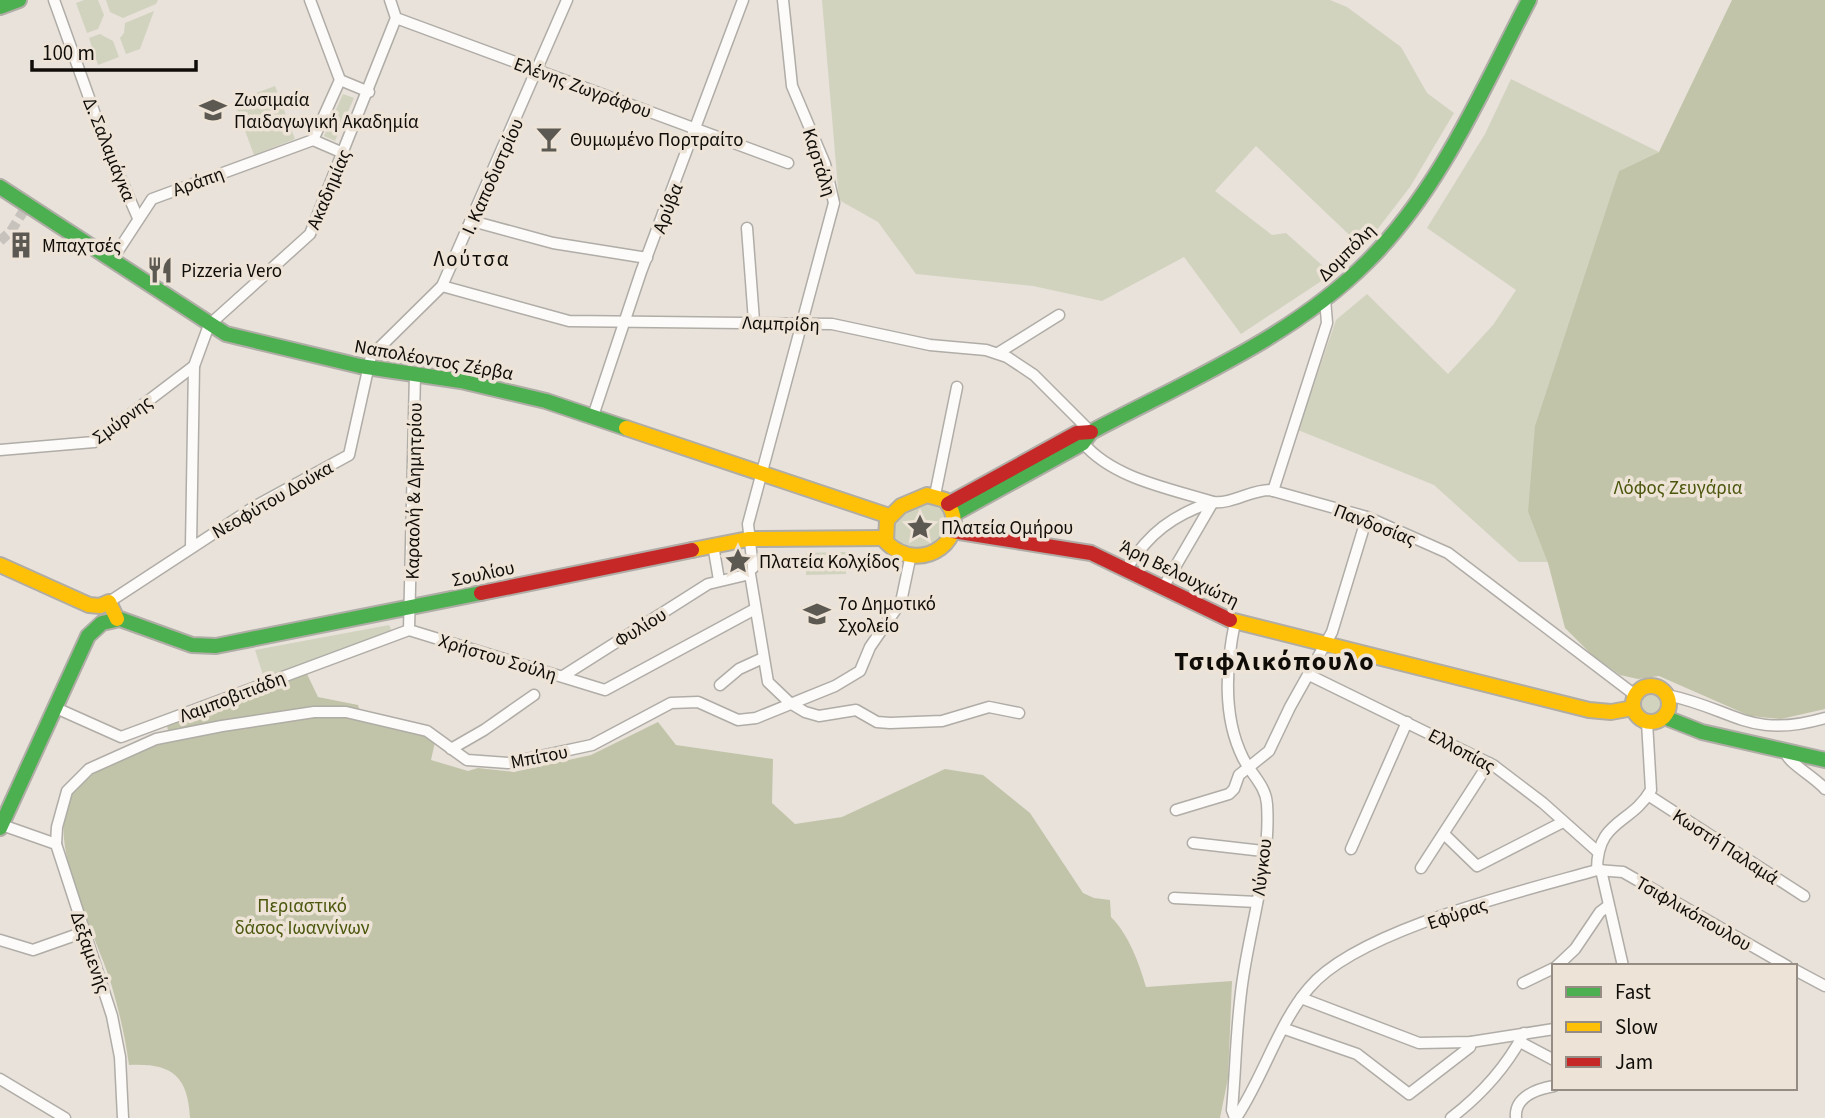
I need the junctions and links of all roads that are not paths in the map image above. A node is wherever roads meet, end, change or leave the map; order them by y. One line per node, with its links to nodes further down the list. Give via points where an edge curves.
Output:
1 (19, 0): 9 (main road)
2 (54, 0): 19 (street, Δ. Σαλαμάγκα, via 106,145)
3 (310, 0): 12 (street)
4 (390, 0): 10 (street)
5 (567, 0): 11 (street, Ι. Καποδιστρίου)
6 (743, 0): 14 (street, Αρύβα)
7 (783, 0): 29 (street, Καρτάλη, via 792,86 821,152 834,196)
8 (1529, 0): 25 (main road, Δομπόλη, via 1421,194 1373,256)
9 (0, 7)
10 (396, 18): 11 (street, Ελένης Ζωγράφου); 13 (street, Ακαδημίας)
11 (538, 70): 14 (street, Ελένης Ζωγράφου); 20 (street, Ι. Καποδιστρίου)
12 (340, 80): 13 (street); 15 (street)
13 (369, 92): 16 (street, Ακαδημίας)
14 (697, 129): 17 (street, Ελένης Ζωγράφου); 22 (street, Αρύβα)
15 (313, 140): 16 (street); 19 (street, Αράπη, via 157,197)
16 (343, 153): 30 (street, Ακαδημίας, via 307,238)
17 (788, 163)
18 (0, 187): 23 (main road, Ναπολέοντος Ζέρβα)
19 (138, 218): 23 (street, Αράπη)
20 (472, 221): 22 (street, via 553,243); 24 (street, Ι. Καποδιστρίου)
21 (747, 228): 27 (street)
22 (647, 258): 28 (street, Αρύβα)
23 (112, 260): 30 (main road, Ναπολέοντος Ζέρβα)
24 (442, 286): 28 (street, Λαμπρίδη, via 558,319); 33 (street, Ι. Καποδιστρίου, via 375,350)
25 (1325, 299): 37 (main road, Δομπόλη); 40 (street, via 1326,323)
26 (1059, 316): 31 (street)
27 (754, 321): 28 (street, Λαμπρίδη); 29 (street, Λαμπρίδη)
28 (626, 322): 36 (street, Αρύβα)
29 (804, 323): 31 (street, Λαμπρίδη); 39 (street, Καρτάλη)
30 (209, 325): 32 (street, Νεοφύτου Δούκα); 33 (main road, Ναπολέοντος Ζέρβα, via 234,337)
31 (998, 353): 37 (street, Λαμπρίδη, via 1048,387)
32 (194, 366): 38 (street, Σμύρνης, via 94,442); 50 (street, Νεοφύτου Δούκα)
33 (369, 368): 34 (main road, Ναπολέοντος Ζέρβα); 50 (street, Νεοφύτου Δούκα, via 349,455 293,483)
34 (415, 374): 36 (main road, Ναπολέοντος Ζέρβα, via 485,386); 59 (street, Καραολή & Δημητρίου)
35 (957, 387): 41 (street)
36 (593, 416): 39 (main road, Ναπολέοντος Ζέρβα)
37 (1087, 438): 42 (street, via 1102,460 1119,470); 43 (main road, Δομπόλη, via 1077,433)
38 (0, 450)
39 (763, 473): 44 (main road, Ναπολέοντος Ζέρβα); 48 (street, Καρτάλη)
40 (1273, 491): 42 (street, Πανδοσίας); 45 (street, Πανδοσίας)
41 (935, 495): 43 (main road); 44 (main road, via 907,502)
42 (1213, 502): 54 (street, Πανδοσίας, via 1159,527); 56 (street)
43 (951, 509): 46 (main road)
44 (889, 516): 47 (main road)
45 (1367, 517): 65 (street, via 1334,627); 72 (street, Πανδοσίας, via 1448,553)
46 (953, 531): 51 (main road, via 936,550); 54 (main road, Άρη Βελουχιώτη, via 1083,551)
47 (885, 538): 48 (main road, Σουλίου); 51 (main road, via 894,551)
48 (748, 539): 49 (main road, Σουλίου); 53 (street, Καρτάλη)
49 (713, 545): 55 (street); 59 (main road, Σουλίου)
50 (191, 547): 58 (street, Νεοφύτου Δούκα)
51 (909, 559): 73 (street, Μπίτου, via 901,602 870,647 862,669 835,686)
52 (0, 565): 57 (main road)
53 (752, 568)
54 (1127, 568): 56 (main road, Άρη Βελουχιώτη)
55 (719, 580): 60 (street, via 750,575); 68 (street, Φυλίου)
56 (1164, 586): 62 (main road, Άρη Βελουχιώτη)
57 (59, 594): 58 (main road, via 94,607); 63 (main road, via 85,608)
58 (109, 602): 61 (main road)
59 (410, 608): 61 (main road, Σουλίου, via 210,647); 64 (street)
60 (755, 609): 66 (street); 68 (street, Χρήστου Σούλη, via 608,690)
61 (117, 619): 63 (main road)
62 (1235, 622): 65 (main road, Άρη Βελουχιώτη); 84 (street, Λύγκου, via 1227,689)
63 (96, 627): 74 (main road)
64 (409, 629): 68 (street, Χρήστου Σούλη); 74 (street, Λαμποβιτιάδη, via 121,737)
65 (1323, 647): 67 (street); 72 (main road, Άρη Βελουχιώτη, via 1589,710 1611,712)
66 (763, 657): 69 (street); 73 (street, via 771,686)
67 (1309, 675): 78 (street, Ελλοπίας); 84 (street, via 1269,751)
68 (563, 676)
69 (720, 685)
70 (534, 695): 80 (street)
71 (1667, 695): 72 (main road, via 1651,686 1642,688); 76 (main road); 77 (street, via 1762,726 1793,726)
72 (1634, 701): 79 (main road, via 1637,715)
73 (790, 703): 75 (street, via 814,716 856,710 878,723 942,721 989,707); 80 (street, Μπίτου, via 744,720 729,718 698,702 671,703 585,748 508,764 467,760)
74 (55, 708): 89 (main road)
75 (1019, 713)
76 (1664, 717): 79 (main road); 81 (main road, via 1684,728)
77 (1825, 718)
78 (1407, 722): 83 (street, Ελλοπίας); 93 (street)
79 (1647, 722): 86 (street, via 1652,778)
80 (451, 749): 92 (street, Μπίτου, via 419,728 338,712 166,737 114,755 77,779 65,797)
81 (1786, 753): 82 (main road); 85 (street, via 1789,762 1813,775)
82 (1825, 760)
83 (1489, 763): 88 (street, Ελλοπίας); 90 (street)
84 (1248, 767): 87 (street, via 1229,794); 94 (street, Λύγκου, via 1267,802)
85 (1825, 789)
86 (1648, 795): 95 (street, via 1610,828); 98 (street, Κωστή Παλαμά)
87 (1176, 810)
88 (1563, 821): 90 (street, via 1477,866); 95 (street, Ελλοπίας)
89 (1, 826): 92 (street)
90 (1444, 834): 96 (street)
91 (1193, 842): 94 (street)
92 (56, 844): 102 (street, Δεξαμενής)
93 (1350, 849)
94 (1263, 851): 100 (street, Λύγκου)
95 (1598, 852): 97 (street)
96 (1421, 868)
97 (1599, 870): 101 (street); 106 (street, Τσιφλικόπουλου, via 1623,872); 111 (street, Εφύρας, via 1485,903 1374,944 1330,968)
98 (1804, 896)
99 (1174, 898): 100 (street)
100 (1257, 902): 121 (street, Λύγκου, via 1238,1021)
101 (1608, 906): 104 (street); 105 (street)
102 (84, 932): 103 (street, via 33,950); 120 (street, Δεξαμενής, via 115,1030)
103 (0, 940)
104 (1558, 964)
105 (1622, 964)
106 (1784, 964)
107 (1552, 968): 109 (street)
108 (1797, 971): 110 (street)
109 (1523, 983)
110 (1825, 986)
111 (1301, 998): 112 (street, Εφύρας); 115 (street, via 1419,1043)
112 (1285, 1029): 115 (street, via 1357,1054 1409,1094); 121 (street, Εφύρας)
113 (1552, 1030): 114 (street)
114 (1522, 1038): 115 (street); 116 (street); 122 (street, via 1496,1077)
115 (1471, 1042)
116 (1552, 1059)
117 (0, 1079): 119 (street)
118 (1552, 1086): 123 (street, via 1531,1091 1517,1107)
119 (65, 1118)
120 (123, 1118)
121 (1236, 1118)
122 (1451, 1118)
123 (1516, 1118)

